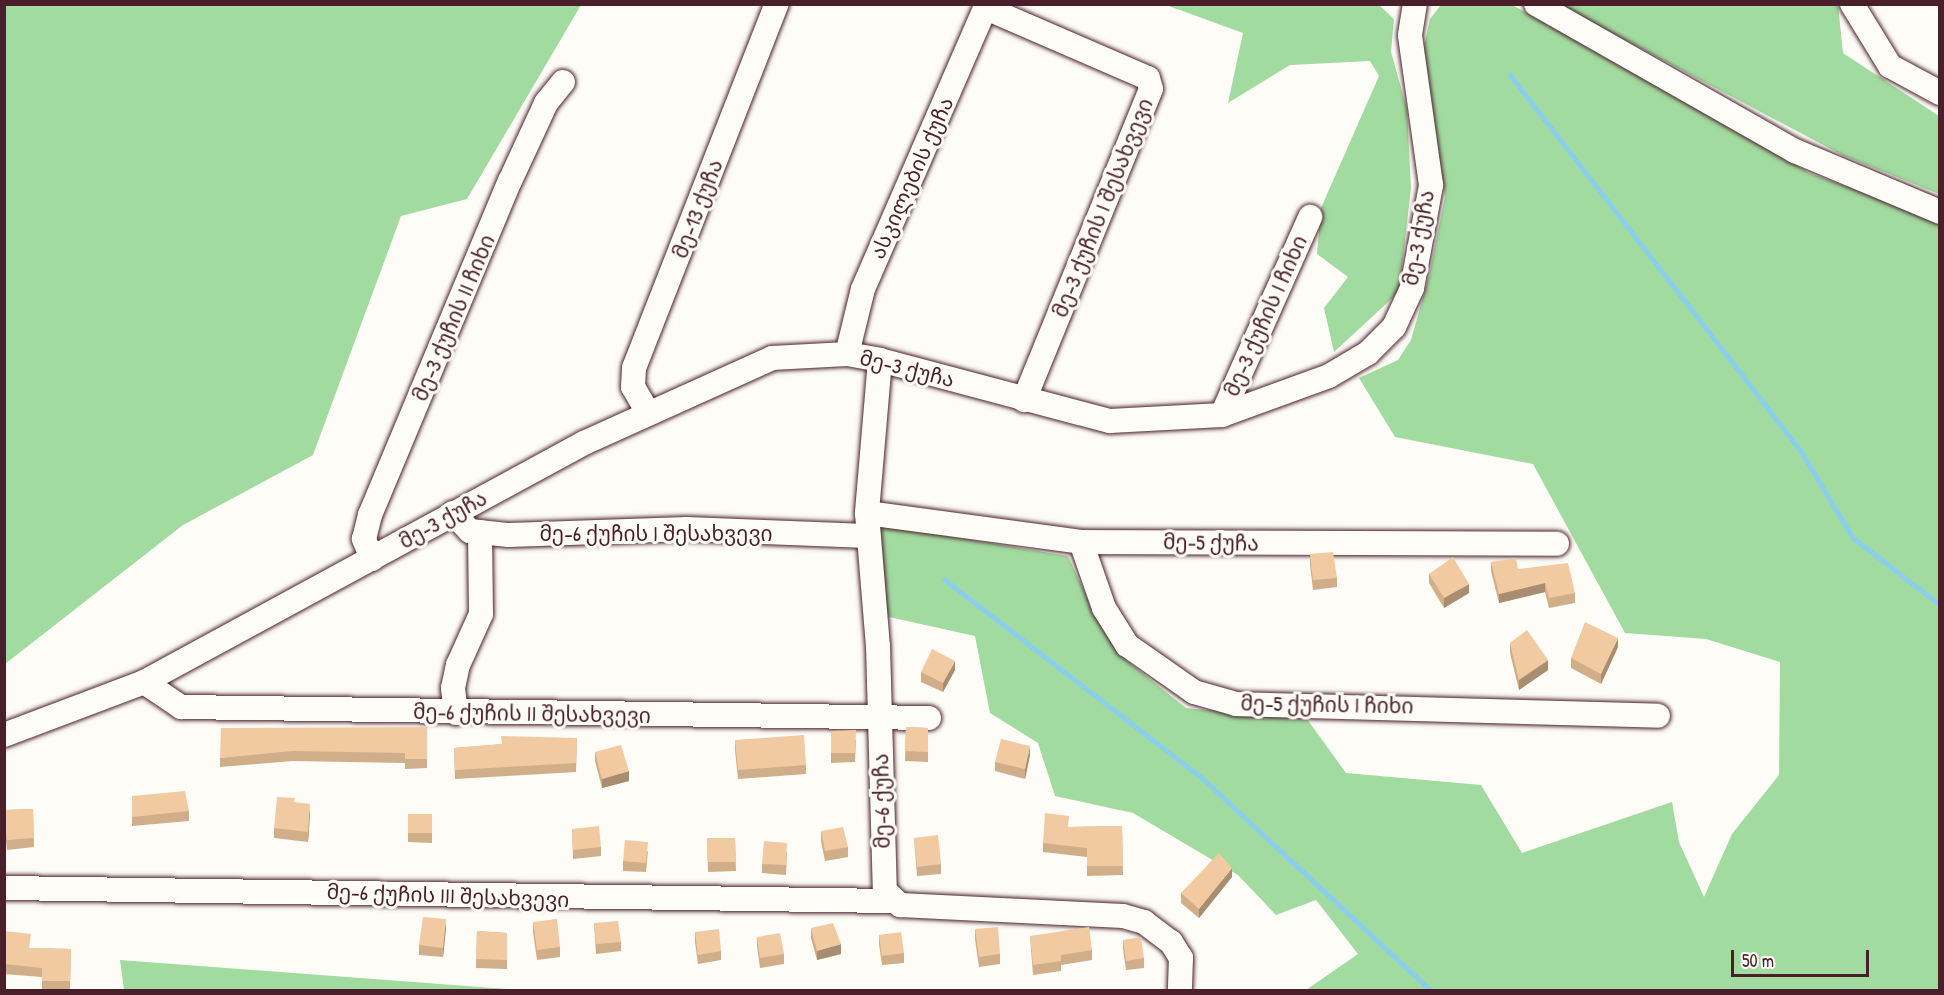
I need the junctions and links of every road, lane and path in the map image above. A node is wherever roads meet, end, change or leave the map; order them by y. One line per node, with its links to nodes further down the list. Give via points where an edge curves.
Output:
1 (777, 4): 13 (street, მე-13 ქუჩა, via 634,368 633,387)
2 (1416, 4): 14 (street, მე-3 ქუჩა, via 1410,35 1431,185 1412,288 1399,317 1368,353 1329,376)
3 (1536, 4): 8 (street, via 1795,151)
4 (1852, 4): 7 (street, via 1890,66)
5 (987, 6): 10 (street, ასკილების ქუჩა, via 863,289); 12 (street, მე-3 ქუჩის I შესახვევი, via 1148,78 1151,89)
6 (563, 82): 20 (street, მე-3 ქუჩის II ჩიხი, via 546,103 510,181 370,515 364,539)
7 (1940, 93)
8 (1940, 212)
9 (1310, 217): 14 (street, მე-3 ქუჩის I ჩიხი)
10 (847, 354): 11 (street, მე-3 ქუჩა); 13 (street, მე-3 ქუჩა, via 772,358)
11 (880, 360): 12 (street, მე-3 ქუჩა); 16 (street, მე-6 ქუჩა)
12 (1024, 400): 14 (street, მე-3 ქუჩა, via 1110,421)
13 (647, 411): 15 (street, მე-3 ქუჩა)
14 (1222, 415)
15 (453, 513): 17 (street, via 470,531); 20 (street, მე-3 ქუჩა)
16 (867, 524): 17 (street, მე-6 ქუჩის I შესახვევი); 18 (street, მე-5 ქუჩა); 25 (street, მე-6 ქუჩა)
17 (480, 532): 22 (street, via 481,614 458,665 453,688)
18 (1081, 542): 19 (street, მე-5 ქუჩა); 23 (street, მე-5 ქუჩის I ჩიხი, via 1104,608 1127,645 1194,692 1236,704)
19 (1557, 544)
20 (372, 559): 21 (street, მე-3 ქუჩა)
21 (144, 682): 22 (street, მე-6 ქუჩის II შესახვევი, via 181,707); 26 (street, მე-3 ქუჩა)
22 (456, 713): 25 (street, მე-6 ქუჩის II შესახვევი)
23 (1658, 716)
24 (929, 718): 25 (street, მე-6 ქუჩის II შესახვევი)
25 (880, 720): 28 (street, მე-6 ქუჩა, via 884,879)
26 (4, 735)
27 (4, 888): 28 (street, მე-6 ქუჩის III შესახვევი)
28 (891, 901): 29 (street, via 1144,922 1171,942 1181,958)
29 (1180, 990)

